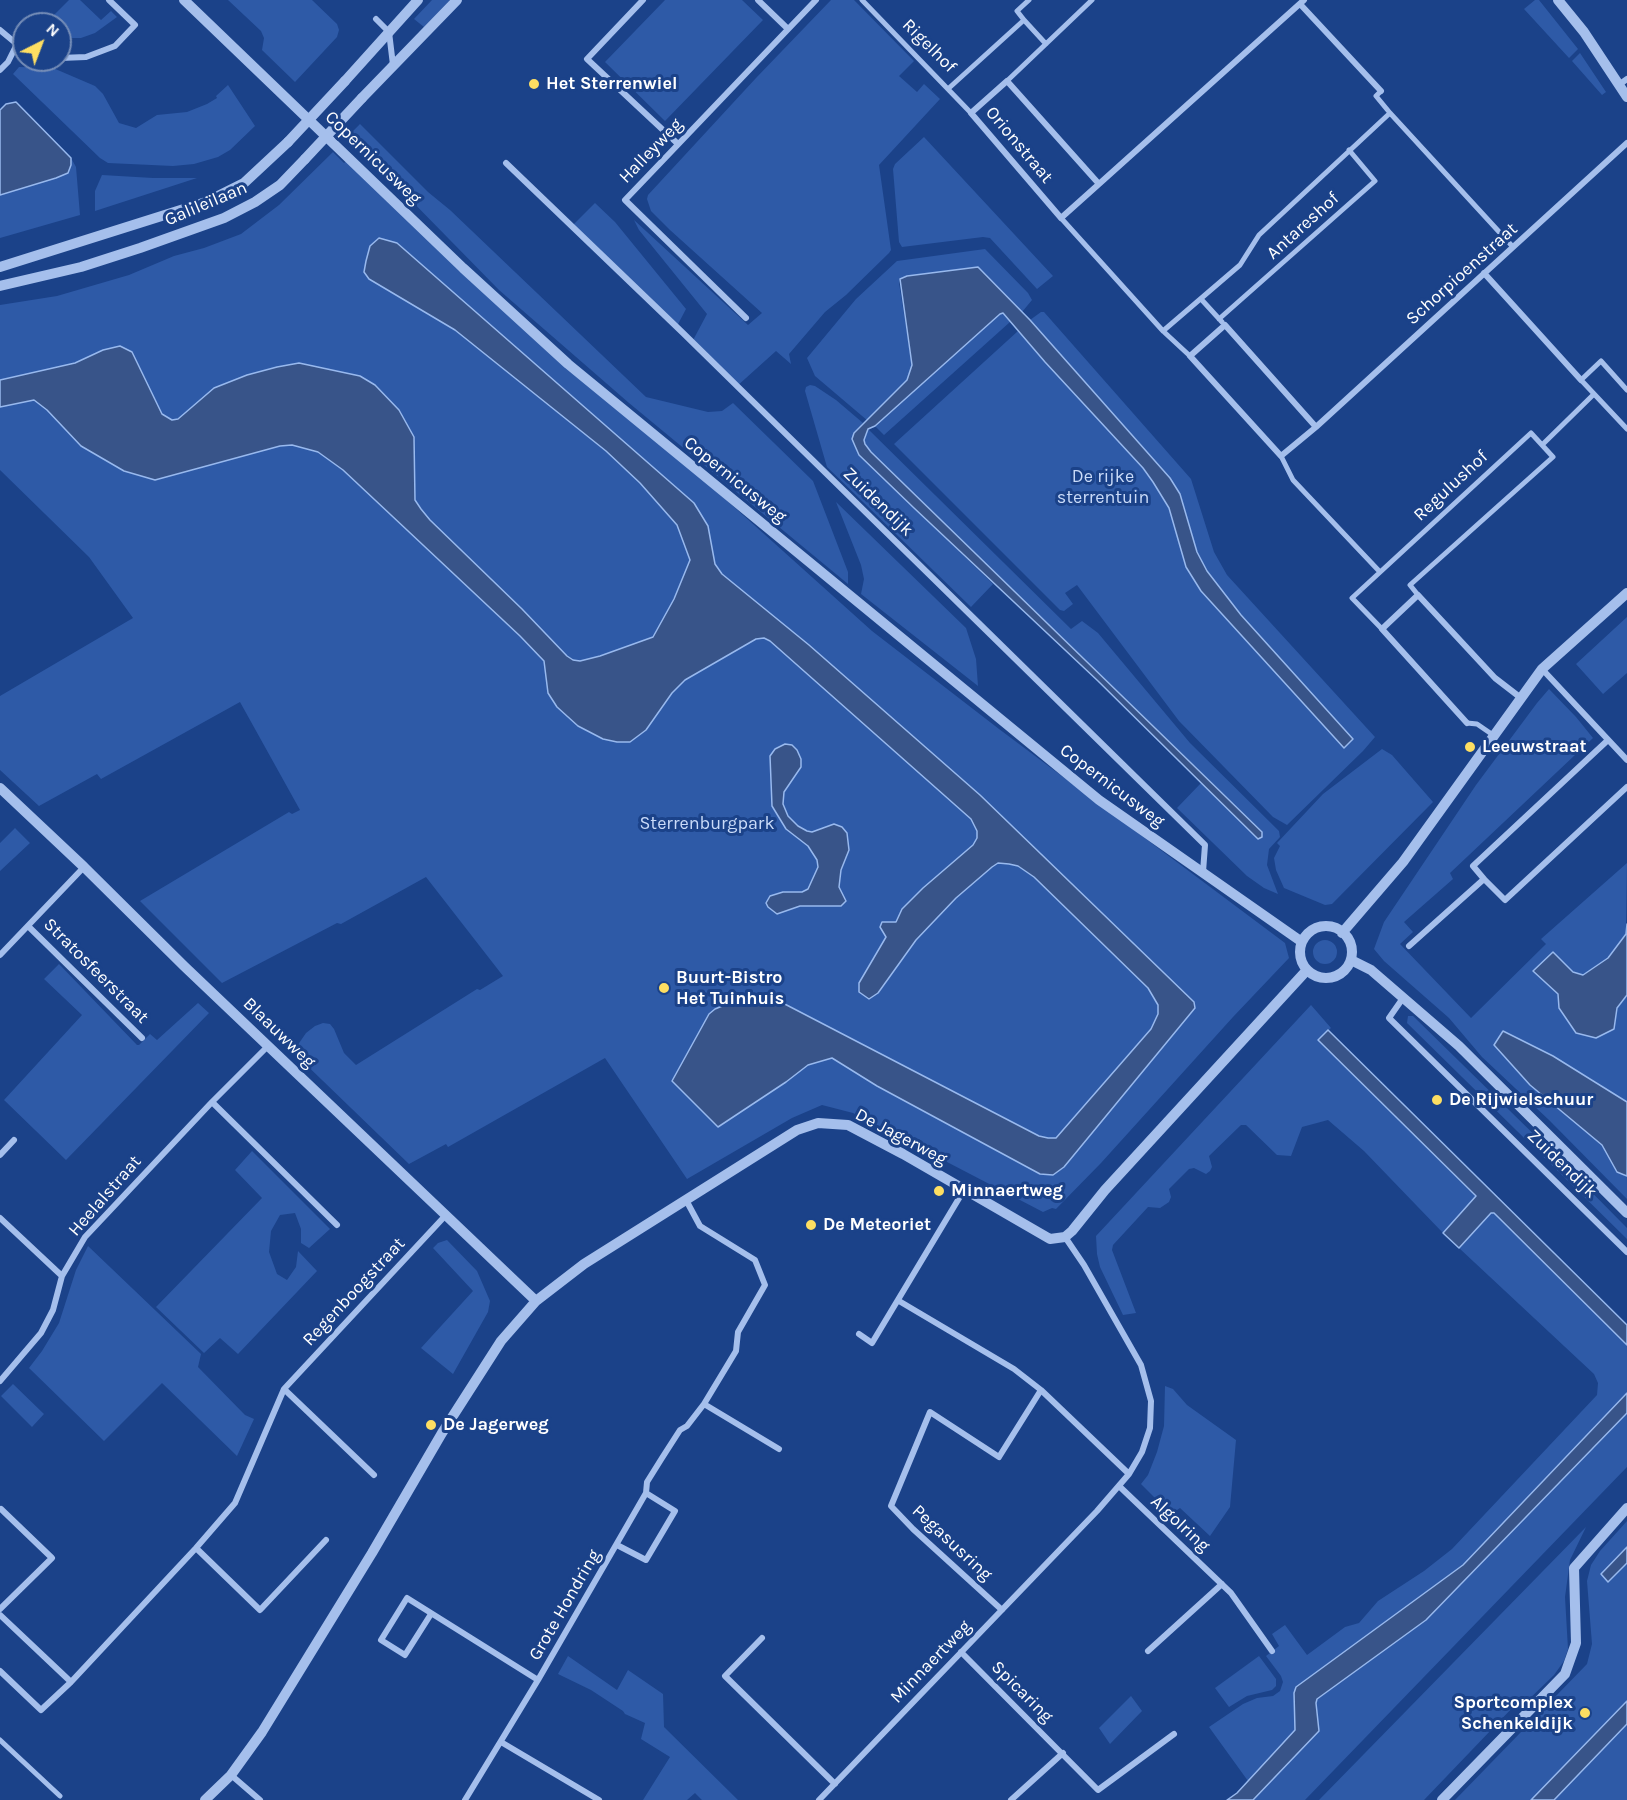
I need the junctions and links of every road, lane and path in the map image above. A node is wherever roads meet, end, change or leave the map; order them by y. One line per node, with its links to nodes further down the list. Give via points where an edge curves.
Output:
1 (109, 0): 21 (street, via 135,25 115,46 86,57)
2 (184, 0): 67 (street, Copernicusweg, via 568,364 1099,800)
3 (418, 0): 17 (street, Galileïlaan)
4 (457, 0): 22 (street, Galileïlaan)
5 (643, 0): 32 (street, via 587,59)
6 (758, 0): 15 (street)
7 (816, 0): 15 (street, Halleyweg)
8 (862, 0): 26 (street, Rigelhof)
9 (1029, 0): 14 (street, via 1017,11)
10 (1092, 0): 19 (street)
11 (1558, 0): 25 (street)
12 (1300, 1): 27 (street); 35 (street)
13 (376, 19): 17 (street)
14 (1024, 20): 19 (street); 26 (street, Rigelhof)
15 (788, 29): 32 (street, Halleyweg)
16 (0, 30): 18 (street)
17 (389, 32): 22 (street); 38 (street, Galileïlaan, bridge, via 288,142 244,183 206,202)
18 (12, 42)
19 (1046, 44): 24 (street)
20 (12, 54): 23 (street)
21 (72, 58)
22 (393, 65): 40 (street, Galileïlaan, bridge, via 280,185 255,202 224,218 140,248)
23 (0, 70)
24 (1007, 81): 29 (street, Orionstraat); 35 (street, Orionstraat)
25 (1623, 81): 28 (street)
26 (949, 88): 29 (street, Rigelhof)
27 (1381, 92): 30 (street, via 1376,96)
28 (1627, 97)
29 (971, 113): 36 (street, Orionstraat)
30 (1390, 113): 33 (street, Antareshof); 37 (street)
31 (1627, 143): 37 (street, Schorpioenstraat)
32 (678, 144): 42 (street, Halleyweg, via 625,200)
33 (1349, 150): 41 (street, Antareshof, via 1259,235 1240,264); 43 (street, Antareshof, via 1375,181)
34 (506, 163): 67 (street, Zuidendijk, via 1205,845)
35 (1099, 184): 36 (street)
36 (1061, 218): 45 (street)
37 (1514, 247): 39 (street, Schorpioenstraat)
38 (0, 267)
39 (1484, 273): 47 (street); 50 (street, Schorpioenstraat)
40 (0, 286)
41 (1201, 299): 43 (street); 45 (street, Antareshof)
42 (746, 318)
43 (1220, 319): 44 (street)
44 (1225, 325): 46 (street); 50 (street)
45 (1163, 331): 46 (street)
46 (1190, 356): 53 (street)
47 (1581, 380): 48 (street, via 1601,361); 49 (street)
48 (1627, 390)
49 (1594, 394): 51 (street); 52 (street)
50 (1316, 427): 53 (street, Schorpioenstraat)
51 (1627, 429)
52 (1542, 445): 54 (street, Regulushof, via 1531,433); 56 (street, via 1553,457 1410,585)
53 (1281, 456): 54 (street, via 1293,480)
54 (1380, 572): 57 (street, Regulushof, via 1352,598)
55 (1627, 593): 58 (street)
56 (1418, 595): 57 (street); 59 (street, via 1495,678)
57 (1382, 629): 60 (street)
58 (1542, 669): 59 (street); 62 (street)
59 (1521, 698): 61 (street)
60 (1467, 723): 61 (street, via 1477,724)
61 (1492, 735): 70 (street, via 1403,862)
62 (1608, 740): 63 (street); 68 (street, via 1473,866)
63 (1627, 760)
64 (1627, 787): 68 (street, via 1505,900)
65 (0, 788): 66 (street, Blaauwweg)
66 (84, 867): 69 (street, Stratosfeerstraat); 78 (street, Blaauwweg)
67 (1203, 874): 71 (street, Copernicusweg)
68 (1484, 879): 72 (street)
69 (28, 926): 73 (street, Stratosfeerstraat); 77 (street, Stratosfeerstraat)
70 (1342, 933): 71 (street, via 1328,927 1317,928); 74 (street, via 1350,942)
71 (1302, 942): 75 (street, via 1300,956)
72 (1409, 946)
73 (0, 956)
74 (1351, 960): 75 (street, via 1341,974 1331,978 1318,978); 76 (street, Zuidendijk, via 1371,970)
75 (1307, 970): 88 (street)
76 (1404, 997): 84 (street, Zuidendijk, via 1468,1054); 89 (street, Zuidendijk, via 1389,1018)
77 (142, 1038)
78 (268, 1045): 79 (street, Heelalstraat); 85 (street, Blaauwweg)
79 (212, 1102): 87 (street); 90 (street, Heelalstraat, via 86,1236)
80 (14, 1140): 81 (street)
81 (0, 1155)
82 (964, 1190): 83 (street, De Jagerweg, via 848,1125 818,1123 797,1130); 88 (street, De Jagerweg, via 1050,1239); 92 (street)
83 (686, 1200): 91 (street, De Jagerweg, via 584,1264); 97 (street, via 700,1226 755,1260 765,1285 738,1332 736,1351)
84 (1627, 1213)
85 (445, 1216): 91 (street, Blaauwweg); 95 (street, Regenboogstraat)
86 (0, 1218): 90 (street)
87 (337, 1224)
88 (1065, 1237): 99 (street, Minnaertweg, via 1142,1365 1151,1401 1150,1428)
89 (1627, 1252)
90 (62, 1276): 94 (street, Heelalstraat, via 41,1333)
91 (536, 1301): 124 (street, De Jagerweg, via 501,1341 288,1691)
92 (899, 1301): 93 (street, via 872,1343); 96 (street, via 1014,1369)
93 (859, 1334)
94 (0, 1381)
95 (284, 1389): 100 (street); 107 (street, Regenboogstraat, via 235,1503)
96 (1041, 1390): 99 (street); 110 (street, Pegasusring, via 999,1457 930,1412 891,1506)
97 (705, 1404): 98 (street); 102 (street, via 680,1430 646,1482)
98 (779, 1449)
99 (1129, 1474): 101 (street, Minnaertweg)
100 (374, 1475)
101 (1119, 1486): 108 (street, Algolring); 110 (street, Minnaertweg)
102 (646, 1493): 106 (street, Grote Hondring); 106 (street, Grote Hondring, via 675,1511 646,1560)
103 (1627, 1508): 133 (street, via 1574,1568 1576,1642 1564,1674)
104 (1, 1509): 109 (street, via 52,1558)
105 (326, 1540): 107 (street, via 260,1610)
106 (617, 1545): 118 (street, Grote Hondring)
107 (196, 1548): 119 (street, Regenboogstraat)
108 (1222, 1584): 114 (street); 115 (street, Algolring)
109 (0, 1609)
110 (1002, 1610): 116 (street, Minnaertweg)
111 (431, 1614): 111 (street, Grote Hondring, via 405,1655 381,1640 407,1598); 118 (street, Grote Hondring)
112 (0, 1616): 119 (street)
113 (762, 1638): 125 (street, via 725,1676)
114 (1148, 1651)
115 (1272, 1651)
116 (961, 1652): 123 (street, Spicaring); 125 (street, Minnaertweg)
117 (0, 1671): 119 (street, Regenboogstraat, via 41,1710)
118 (538, 1680): 122 (street, Grote Hondring)
119 (71, 1682)
120 (1174, 1734): 123 (street, Spicaring, via 1098,1790)
121 (0, 1740): 126 (street)
122 (501, 1742): 129 (street, Grote Hondring); 130 (street)
123 (1063, 1753): 132 (street)
124 (231, 1774): 127 (street, De Jagerweg); 128 (street)
125 (835, 1784): 131 (street, Minnaertweg)
126 (60, 1796)
127 (205, 1800)
128 (260, 1800)
129 (465, 1800)
130 (599, 1800)
131 (819, 1800)
132 (1011, 1800)
133 (1442, 1800)

